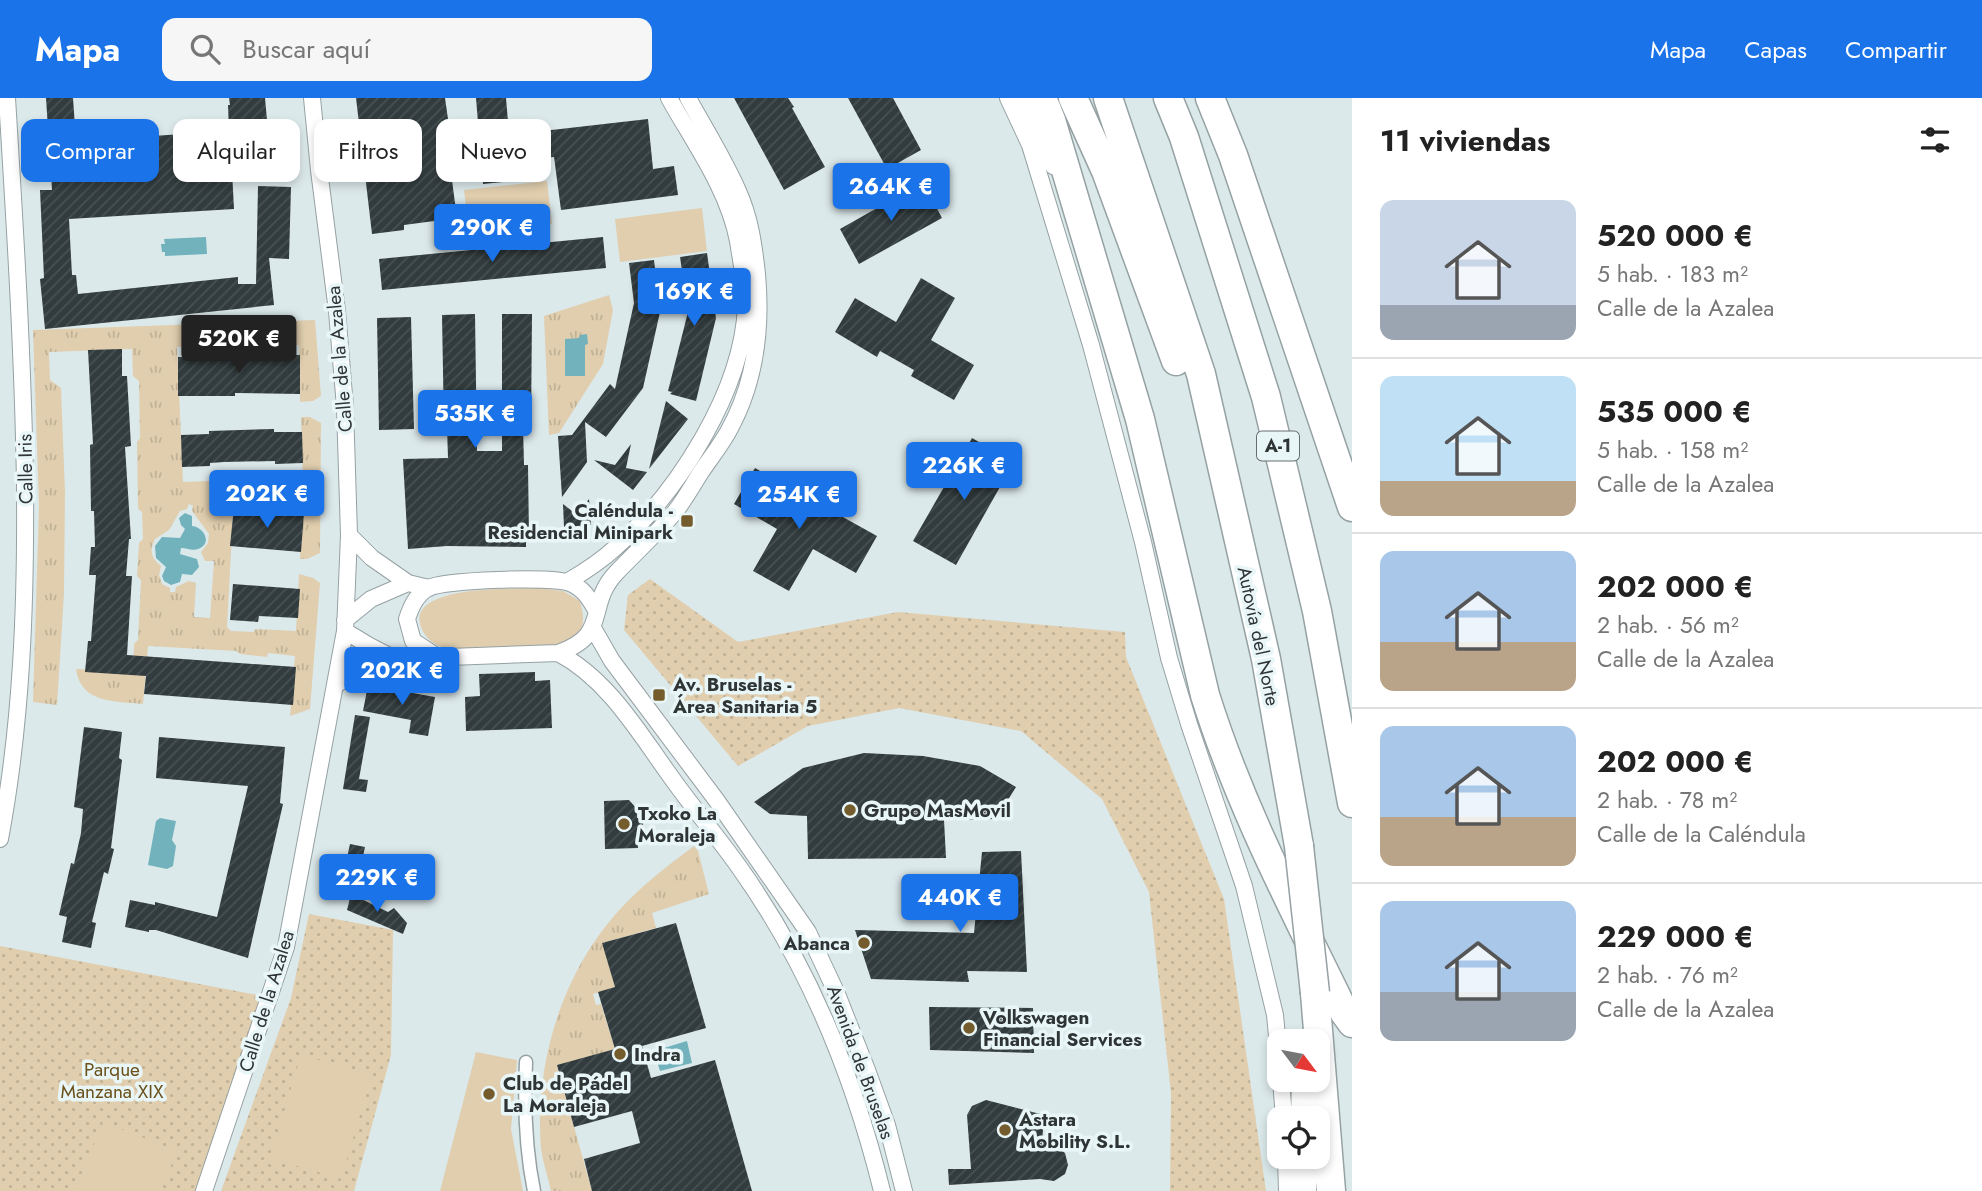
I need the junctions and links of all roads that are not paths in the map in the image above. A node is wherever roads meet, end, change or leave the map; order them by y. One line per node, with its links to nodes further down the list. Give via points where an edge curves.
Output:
1 (7, 98): 13 (street, Calle Iris)
2 (312, 98): 18 (street, Calle de la Azalea, via 337,311)
3 (669, 98): 19 (street, via 725,199 737,240 746,303 742,334 736,362 710,423 677,479 615,549)
4 (688, 98): 22 (street, via 738,192 753,239 760,303 754,360 743,401 728,432 675,511 612,577)
5 (1008, 98): 33 (street, via 1030,145 1091,345 1169,658 1244,886)
6 (1023, 98): 15 (street)
7 (1042, 98): 15 (highway)
8 (1073, 98): 16 (highway, via 1111,183)
9 (1108, 98): 16 (highway, Autovía del Norte, via 1201,374)
10 (1168, 98): 29 (highway, A-1, via 1266,397 1317,611)
11 (1210, 98): 14 (highway)
12 (1220, 98): 14 (street)
13 (5, 151): 30 (street, Calle Iris, via 21,331 26,584 11,777)
14 (1233, 155): 17 (highway)
15 (1085, 240): 32 (highway, via 1140,419 1215,728 1255,830)
16 (1229, 501): 31 (highway, Autovía del Norte, bridge, via 1266,659 1299,846)
17 (1352, 507)
18 (349, 536): 20 (street); 23 (street, Calle de la Azalea)
19 (567, 582): 21 (street, via 449,583); 22 (street, via 579,587)
20 (408, 583): 21 (street); 23 (street, via 371,599)
21 (429, 588): 26 (street, via 418,596 407,619 413,641)
22 (596, 610): 24 (street)
23 (345, 626): 27 (street); 28 (street, Calle de la Azalea)
24 (593, 628): 25 (street, via 579,644); 41 (street, Avenida de Bruselas, via 620,673 808,932 867,1070)
25 (558, 653): 26 (street); 40 (street, Avenida de Bruselas, via 593,676 629,719 738,866 788,945 840,1052)
26 (439, 658): 27 (street)
27 (395, 659): 28 (street, via 366,666)
28 (337, 684): 38 (street, Calle de la Azalea, via 286,947)
29 (1352, 803)
30 (0, 839)
31 (1315, 993): 34 (highway); 44 (highway, Autovía del Norte)
32 (1352, 1023)
33 (1276, 1029)
34 (1310, 1029)
35 (526, 1062): 39 (street, via 525,1142)
36 (1286, 1169): 42 (street)
37 (1303, 1169): 43 (highway)
38 (204, 1191)
39 (534, 1191)
40 (882, 1191)
41 (904, 1191)
42 (1287, 1191)
43 (1302, 1191)
44 (1331, 1191)

